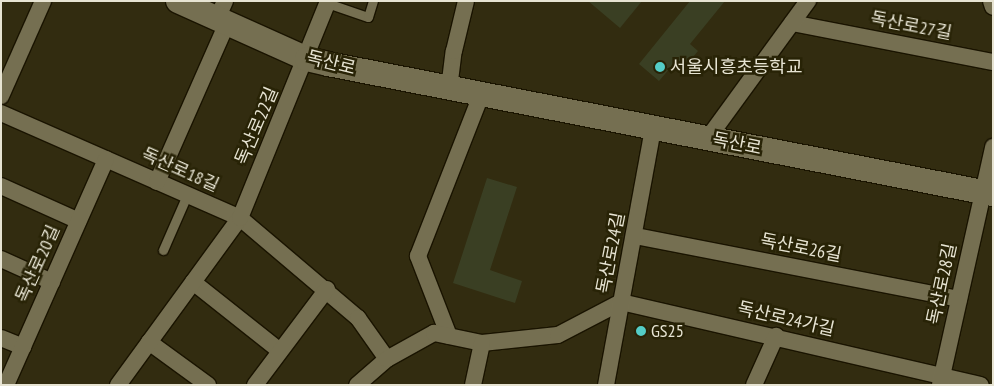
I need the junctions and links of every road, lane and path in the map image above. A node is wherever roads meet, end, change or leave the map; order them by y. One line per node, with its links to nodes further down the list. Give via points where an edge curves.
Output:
1 (43, 1): 15 (street)
2 (178, 1): 9 (main road, 독산로)
3 (373, 1): 7 (lane, via 368,17)
4 (466, 1): 13 (street)
5 (808, 1): 10 (street)
6 (991, 1): 8 (street)
7 (328, 2): 11 (street, 독산로22길)
8 (993, 7)
9 (223, 14): 11 (main road, 독산로); 21 (street)
10 (792, 24): 12 (street, 독산로27길); 18 (street)
11 (307, 59): 13 (main road, 독산로); 25 (street, 독산로22길)
12 (993, 62)
13 (449, 89): 14 (main road, 독산로)
14 (481, 95): 17 (main road, 독산로); 35 (street, via 418,256)
15 (1, 96)
16 (1, 113): 20 (street, 독산로18길)
17 (653, 128): 18 (main road, 독산로); 27 (street, 독산로24길)
18 (708, 138): 23 (main road, 독산로)
19 (993, 146): 23 (street, 독산로28길)
20 (106, 159): 21 (street, 독산로18길); 26 (street, 독산로20길)
21 (157, 182): 24 (street, 독산로18길)
22 (1, 186): 26 (street)
23 (988, 193): 33 (street, 독산로28길)
24 (187, 195): 25 (street, 독산로18길); 28 (lane)
25 (240, 218): 31 (street, 독산로22길); 32 (street, 독산로18길)
26 (79, 221): 30 (street, 독산로20길)
27 (635, 236): 33 (street, 독산로26길); 34 (street, 독산로24길)
28 (163, 250)
29 (1, 259): 30 (street)
30 (52, 282): 40 (street, 독산로20길)
31 (193, 282): 38 (street, 독산로22길); 41 (street)
32 (327, 289): 41 (street); 42 (street, 독산로18길, via 358,318)
33 (959, 299): 43 (street, 독산로28길)
34 (621, 302): 36 (street, 독산로24가길); 39 (street, via 558,335); 50 (street, 독산로24길)
35 (449, 336): 39 (street); 42 (street, via 434,332)
36 (776, 336): 43 (street, 독산로24가길); 51 (street)
37 (1, 338): 40 (street)
38 (149, 342): 45 (street, 독산로22길); 46 (street)
39 (482, 343): 49 (street)
40 (23, 347): 44 (street, 독산로20길)
41 (280, 351): 47 (street)
42 (387, 359): 48 (street)
43 (941, 381): 52 (street, 독산로24가길)
44 (6, 385)
45 (118, 385)
46 (208, 385)
47 (255, 385)
48 (357, 385)
49 (473, 385)
50 (606, 385)
51 (754, 385)
52 (982, 385)

